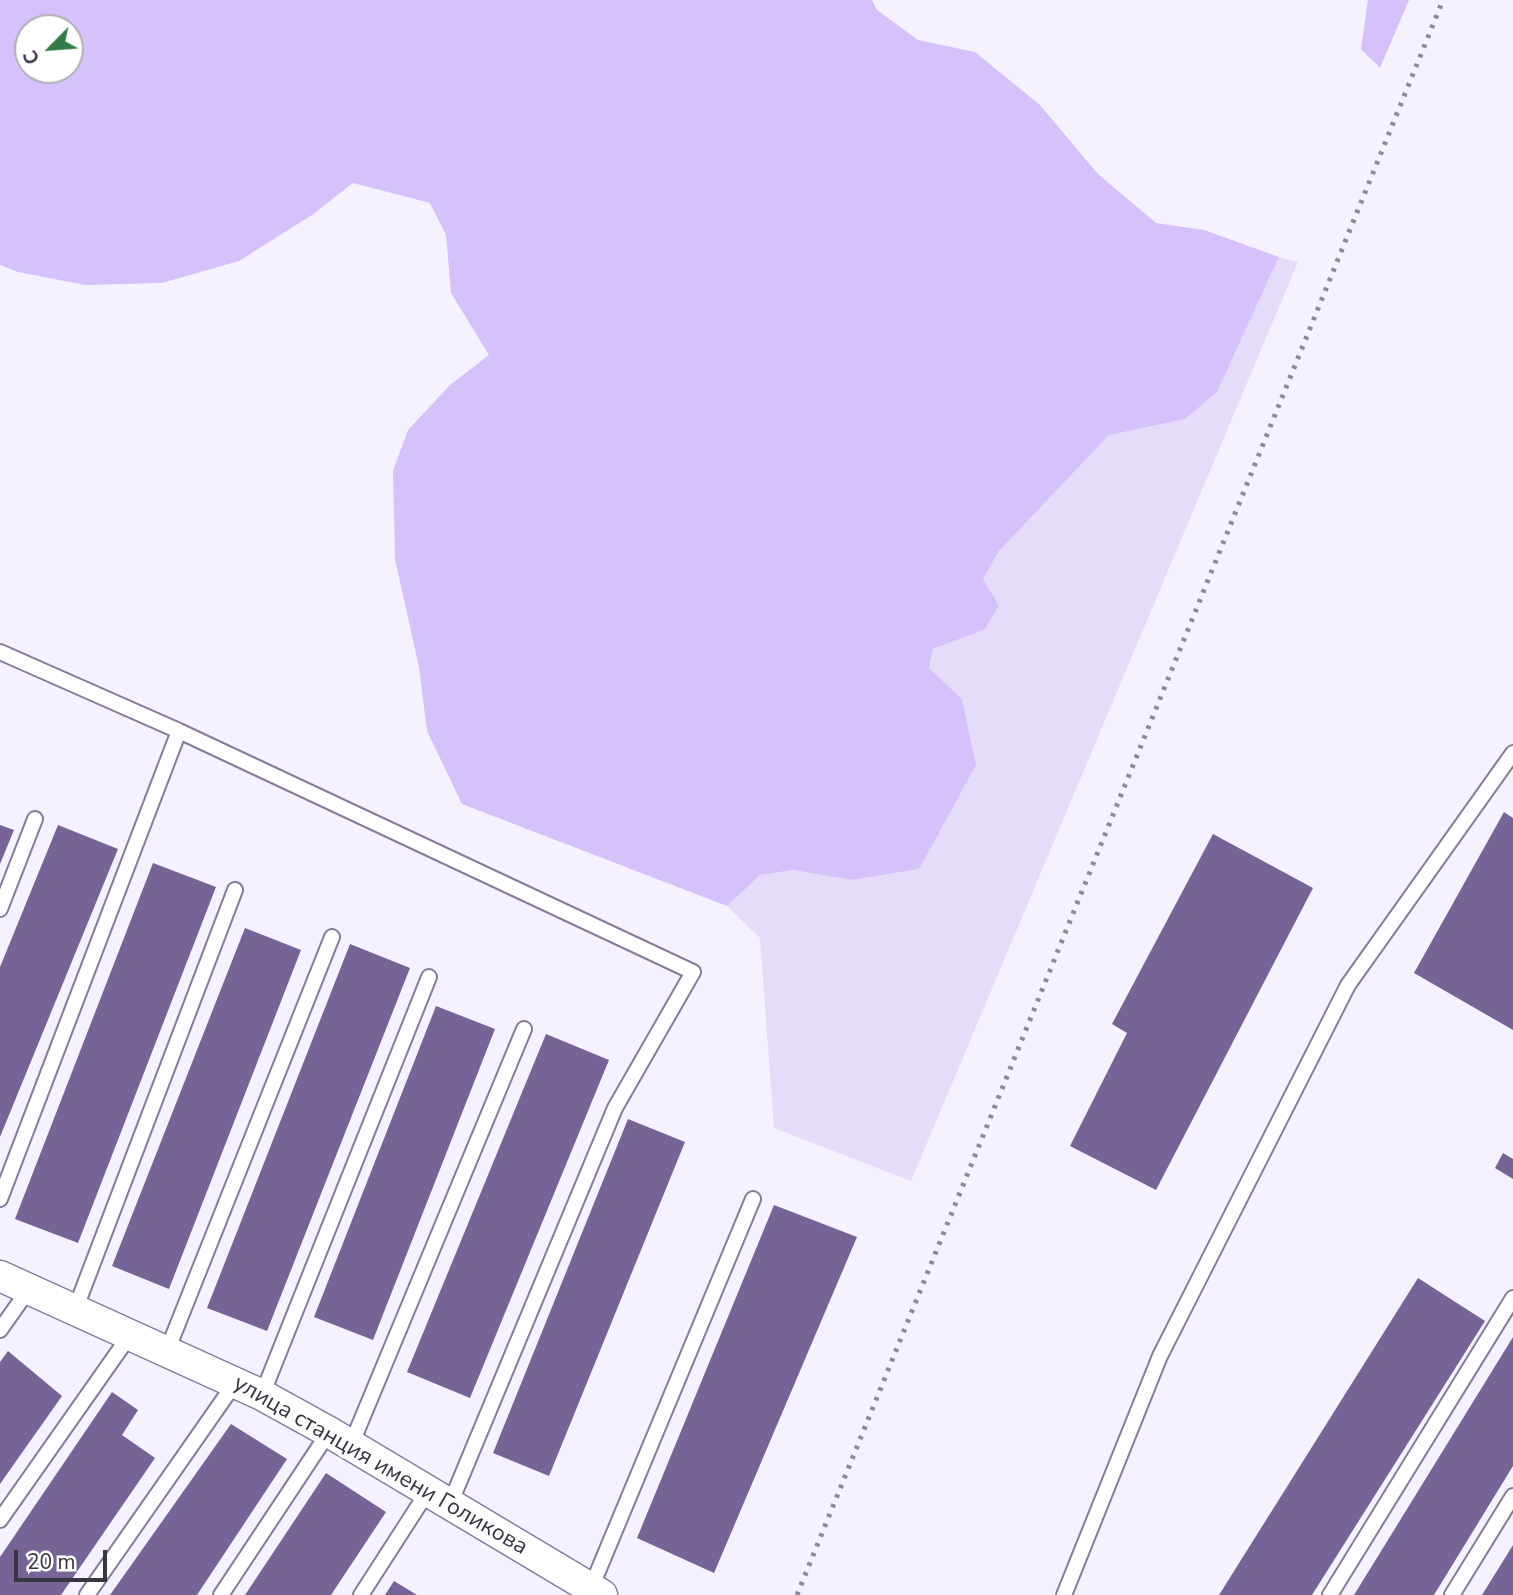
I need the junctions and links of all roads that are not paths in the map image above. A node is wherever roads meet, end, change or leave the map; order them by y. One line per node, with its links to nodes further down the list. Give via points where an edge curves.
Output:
1 (0, 652): 2 (lane)
2 (179, 731): 10 (lane); 23 (lane, via 693,972 615,1108)
3 (1513, 753): 29 (lane, via 1348,985 1160,1356)
4 (35, 820): 6 (lane)
5 (235, 890): 15 (lane)
6 (0, 909)
7 (332, 937): 18 (lane)
8 (429, 976): 20 (lane)
9 (524, 1029): 21 (lane)
10 (0, 1199)
11 (754, 1199): 25 (lane)
12 (0, 1276): 13 (street, улица станция имени Голикова)
13 (29, 1289): 15 (street, улица станция имени Голикова); 16 (lane)
14 (1513, 1298): 30 (lane)
15 (75, 1310): 17 (street, улица станция имени Голикова)
16 (0, 1329)
17 (130, 1335): 18 (street, улица станция имени Голикова); 24 (lane)
18 (167, 1351): 19 (street, улица станция имени Голикова)
19 (235, 1382): 20 (street, улица станция имени Голикова); 26 (lane)
20 (262, 1395): 21 (street, улица станция имени Голикова)
21 (340, 1439): 23 (street, улица станция имени Голикова); 27 (lane)
22 (1513, 1496): 31 (lane)
23 (439, 1498): 25 (street, улица станция имени Голикова); 28 (lane)
24 (0, 1520)
25 (596, 1592)
26 (87, 1595)
27 (221, 1595)
28 (360, 1595)
29 (1064, 1595)
30 (1330, 1595)
31 (1452, 1595)

